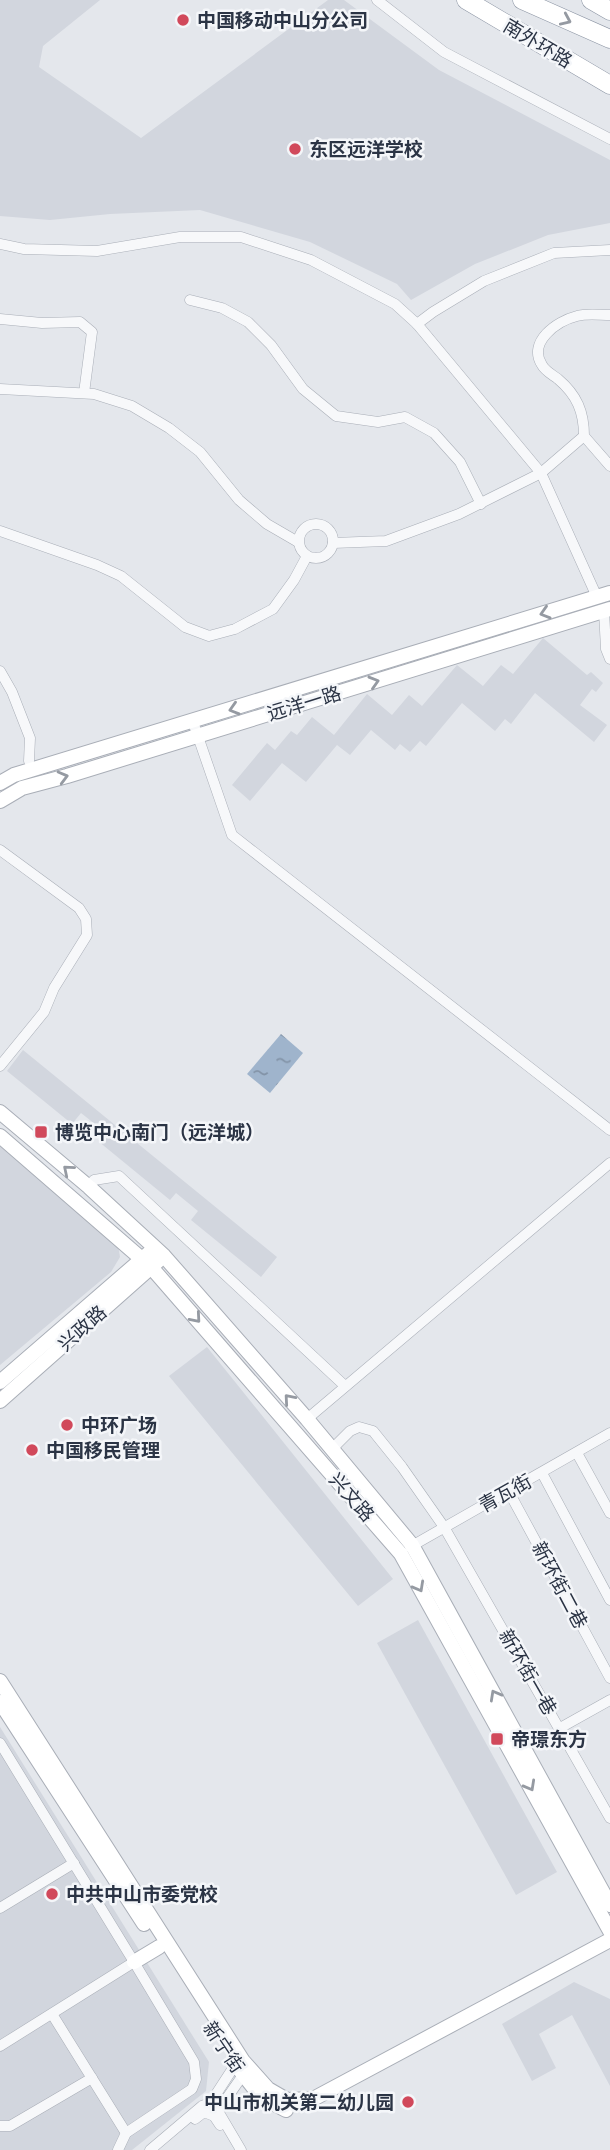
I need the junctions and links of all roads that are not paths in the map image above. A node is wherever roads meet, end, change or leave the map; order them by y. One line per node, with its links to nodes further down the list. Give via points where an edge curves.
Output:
1 (377, 0): 8 (street, via 444,52)
2 (466, 0): 7 (highway, 南外环路)
3 (522, 0): 6 (highway, one-way to 6)
4 (591, 0): 5 (highway)
5 (610, 11)
6 (610, 39)
7 (610, 85)
8 (610, 139)
9 (0, 244): 14 (street, via 24,249 97,250 180,237 241,237 311,260 395,304)
10 (610, 250): 14 (street, via 554,253 484,281)
11 (190, 300): 20 (street, via 222,308 248,322 303,389 336,416 378,422 405,417 434,433 460,462)
12 (610, 315): 17 (street, via 578,315 556,325 540,341 537,355 542,368 576,396)
13 (0, 319): 16 (street, via 80,322 92,332)
14 (417, 324): 19 (street)
15 (0, 389): 16 (street)
16 (84, 393): 22 (street, via 132,406 169,428 200,452 239,500)
17 (584, 436): 18 (street); 19 (street)
18 (610, 466)
19 (541, 474): 20 (street); 25 (street)
20 (481, 504): 23 (street, via 386,541)
21 (0, 531): 24 (street, via 121,576 185,627 209,636 235,629 273,609)
22 (298, 542): 23 (street, via 306,527 317,524 331,532); 24 (street)
23 (333, 543): 24 (street, via 323,557)
24 (307, 556)
25 (604, 595): 29 (street, 远洋一路, one-way to 29)
26 (607, 610): 27 (street); 29 (street, 远洋一路, one-way to 26)
27 (610, 659)
28 (0, 671): 30 (street, via 30,738)
29 (195, 729): 30 (street, 远洋一路); 32 (street, 远洋一路, one-way to 29); 37 (street, via 232,835)
30 (30, 765): 31 (street, 远洋一路); 32 (street)
31 (0, 783)
32 (37, 784): 33 (street, 远洋一路)
33 (0, 801)
34 (0, 850): 35 (street, via 79,908 86,919 87,935 44,1012)
35 (0, 1066)
36 (0, 1112): 40 (street, 兴文路, one-way to 36)
37 (610, 1129)
38 (0, 1136): 42 (street, 兴文路)
39 (610, 1163): 44 (street)
40 (89, 1187): 41 (street, 兴文路); 44 (street, via 94,1180 119,1176)
41 (160, 1252): 42 (street, 兴政路); 46 (street, 兴文路, one-way to 41)
42 (147, 1262): 43 (street, 兴政路); 45 (street, 兴政路); 54 (street, 兴文路, one-way to 54)
43 (0, 1382)
44 (345, 1386): 46 (street)
45 (0, 1401)
46 (307, 1419): 48 (street, 兴文路)
47 (610, 1433): 49 (street, 青瓦街)
48 (332, 1449): 53 (street, 新环街一巷, via 359,1427 373,1431); 54 (street, 兴文路)
49 (577, 1453): 50 (street, 青瓦街); 52 (street)
50 (541, 1473): 51 (street, 青瓦街); 55 (street)
51 (509, 1492): 53 (street, 青瓦街); 56 (street, 新环街二巷)
52 (610, 1513)
53 (444, 1527): 54 (street, 青瓦街); 60 (street, 新环街一巷)
54 (407, 1549): 64 (street, 兴文路, one-way to 54); 66 (street, 兴文路, one-way to 66)
55 (610, 1600)
56 (610, 1678)
57 (0, 1681): 67 (street, via 243,2061 268,2089 288,2100 313,2099)
58 (610, 1700): 60 (street)
59 (0, 1702): 68 (street, 新宁街)
60 (560, 1727): 62 (street, 新环街一巷)
61 (0, 1743): 63 (street)
62 (610, 1818)
63 (74, 1863): 65 (street); 70 (street)
64 (610, 1905)
65 (0, 1908)
66 (610, 1931)
67 (610, 1940)
68 (159, 1947): 70 (street); 73 (street, 新宁街)
69 (610, 1949): 73 (street, 新宁街, via 316,2106 286,2110 261,2097)
70 (134, 1962): 71 (street); 77 (street, via 194,2062 196,2079 192,2089)
71 (52, 2014): 72 (street); 74 (street)
72 (0, 2046)
73 (239, 2070): 75 (street)
74 (92, 2078): 76 (street, via 10,2126); 77 (street)
75 (212, 2110): 79 (street, via 202,2106); 80 (street); 81 (street); 82 (street)
76 (0, 2126)
77 (126, 2133): 78 (street)
78 (118, 2150)
79 (150, 2150)
80 (159, 2150)
81 (234, 2150)
82 (241, 2150)

